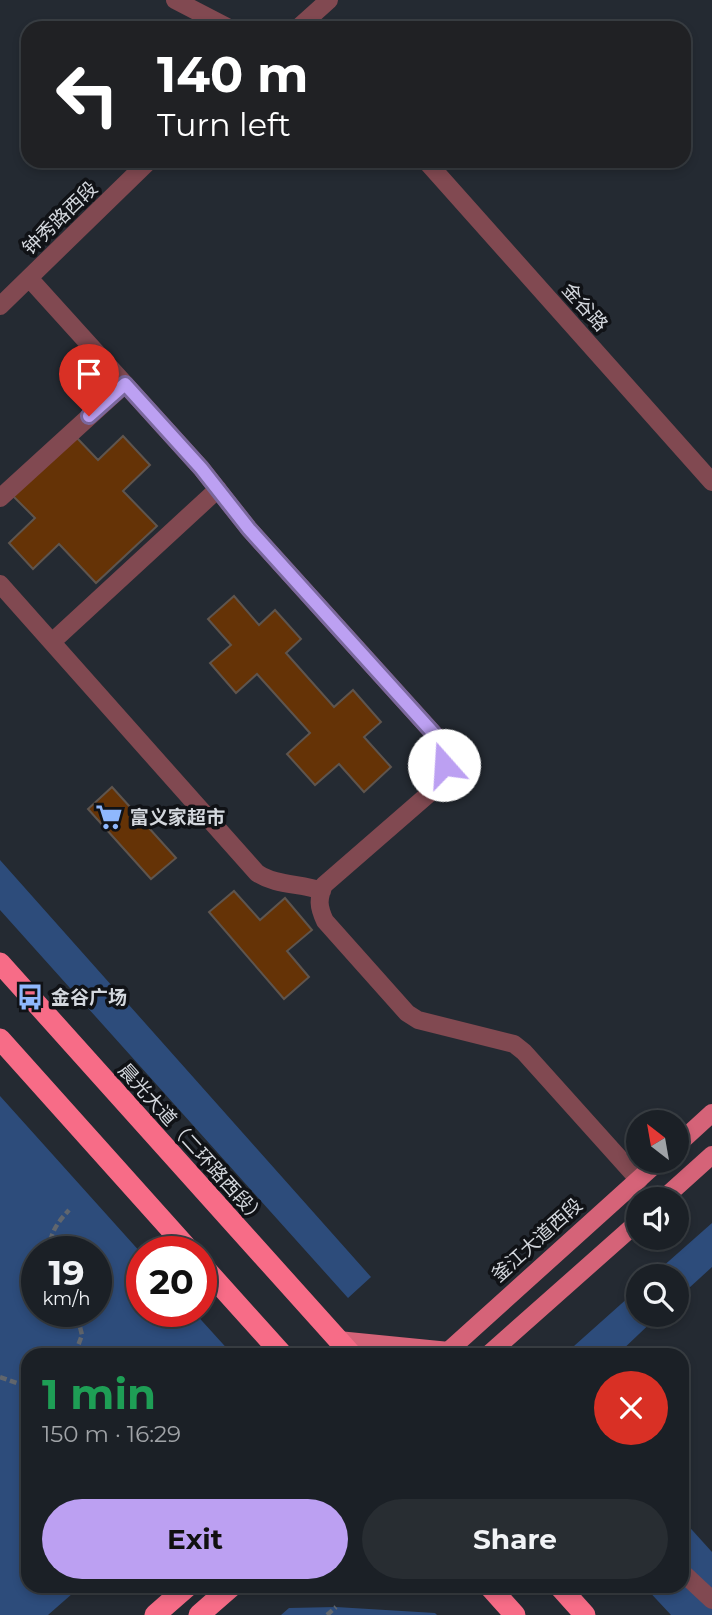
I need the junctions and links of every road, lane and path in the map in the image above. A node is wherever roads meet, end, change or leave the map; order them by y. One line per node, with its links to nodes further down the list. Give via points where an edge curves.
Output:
1 (175, 0): 3 (street)
2 (329, 0): 4 (street)
3 (216, 21)
4 (307, 21)
5 (142, 168): 7 (street, 钟秀路西段)
6 (432, 168): 10 (street, 金谷路)
7 (29, 278): 8 (street, 钟秀路西段); 9 (street)
8 (0, 306)
9 (125, 384): 11 (street); 12 (street)
10 (712, 481)
11 (218, 489): 14 (street); 15 (street, via 435,735 443,751 441,779 430,792)
12 (0, 498)
13 (0, 584): 14 (street)
14 (52, 642): 15 (street, via 257,873 268,880)
15 (322, 891): 22 (street, via 318,898 324,921 407,1013 418,1020 514,1044)
16 (0, 963): 30 (highway, 晨光大道（二环路西段）)
17 (0, 1039): 27 (highway)
18 (712, 1113): 19 (main road)
19 (690, 1133)
20 (712, 1155): 23 (main road)
21 (646, 1173): 22 (main road, 釜江大道西段)
22 (639, 1180): 33 (main road, 釜江大道西段)
23 (676, 1187)
24 (69, 1210): 26 (path)
25 (626, 1233): 34 (main road)
26 (51, 1236)
27 (177, 1236)
28 (217, 1282): 32 (highway)
29 (80, 1327): 31 (path)
30 (344, 1347)
31 (77, 1348)
32 (277, 1348)
33 (453, 1348)
34 (496, 1348)
35 (0, 1377): 36 (path)
36 (21, 1384)
37 (689, 1579): 42 (street)
38 (180, 1593): 44 (highway)
39 (224, 1593): 45 (highway)
40 (495, 1593): 47 (highway)
41 (565, 1593): 48 (highway)
42 (712, 1600)
43 (336, 1607): 46 (path)
44 (155, 1615)
45 (199, 1615)
46 (327, 1615)
47 (515, 1615)
48 (585, 1615)

